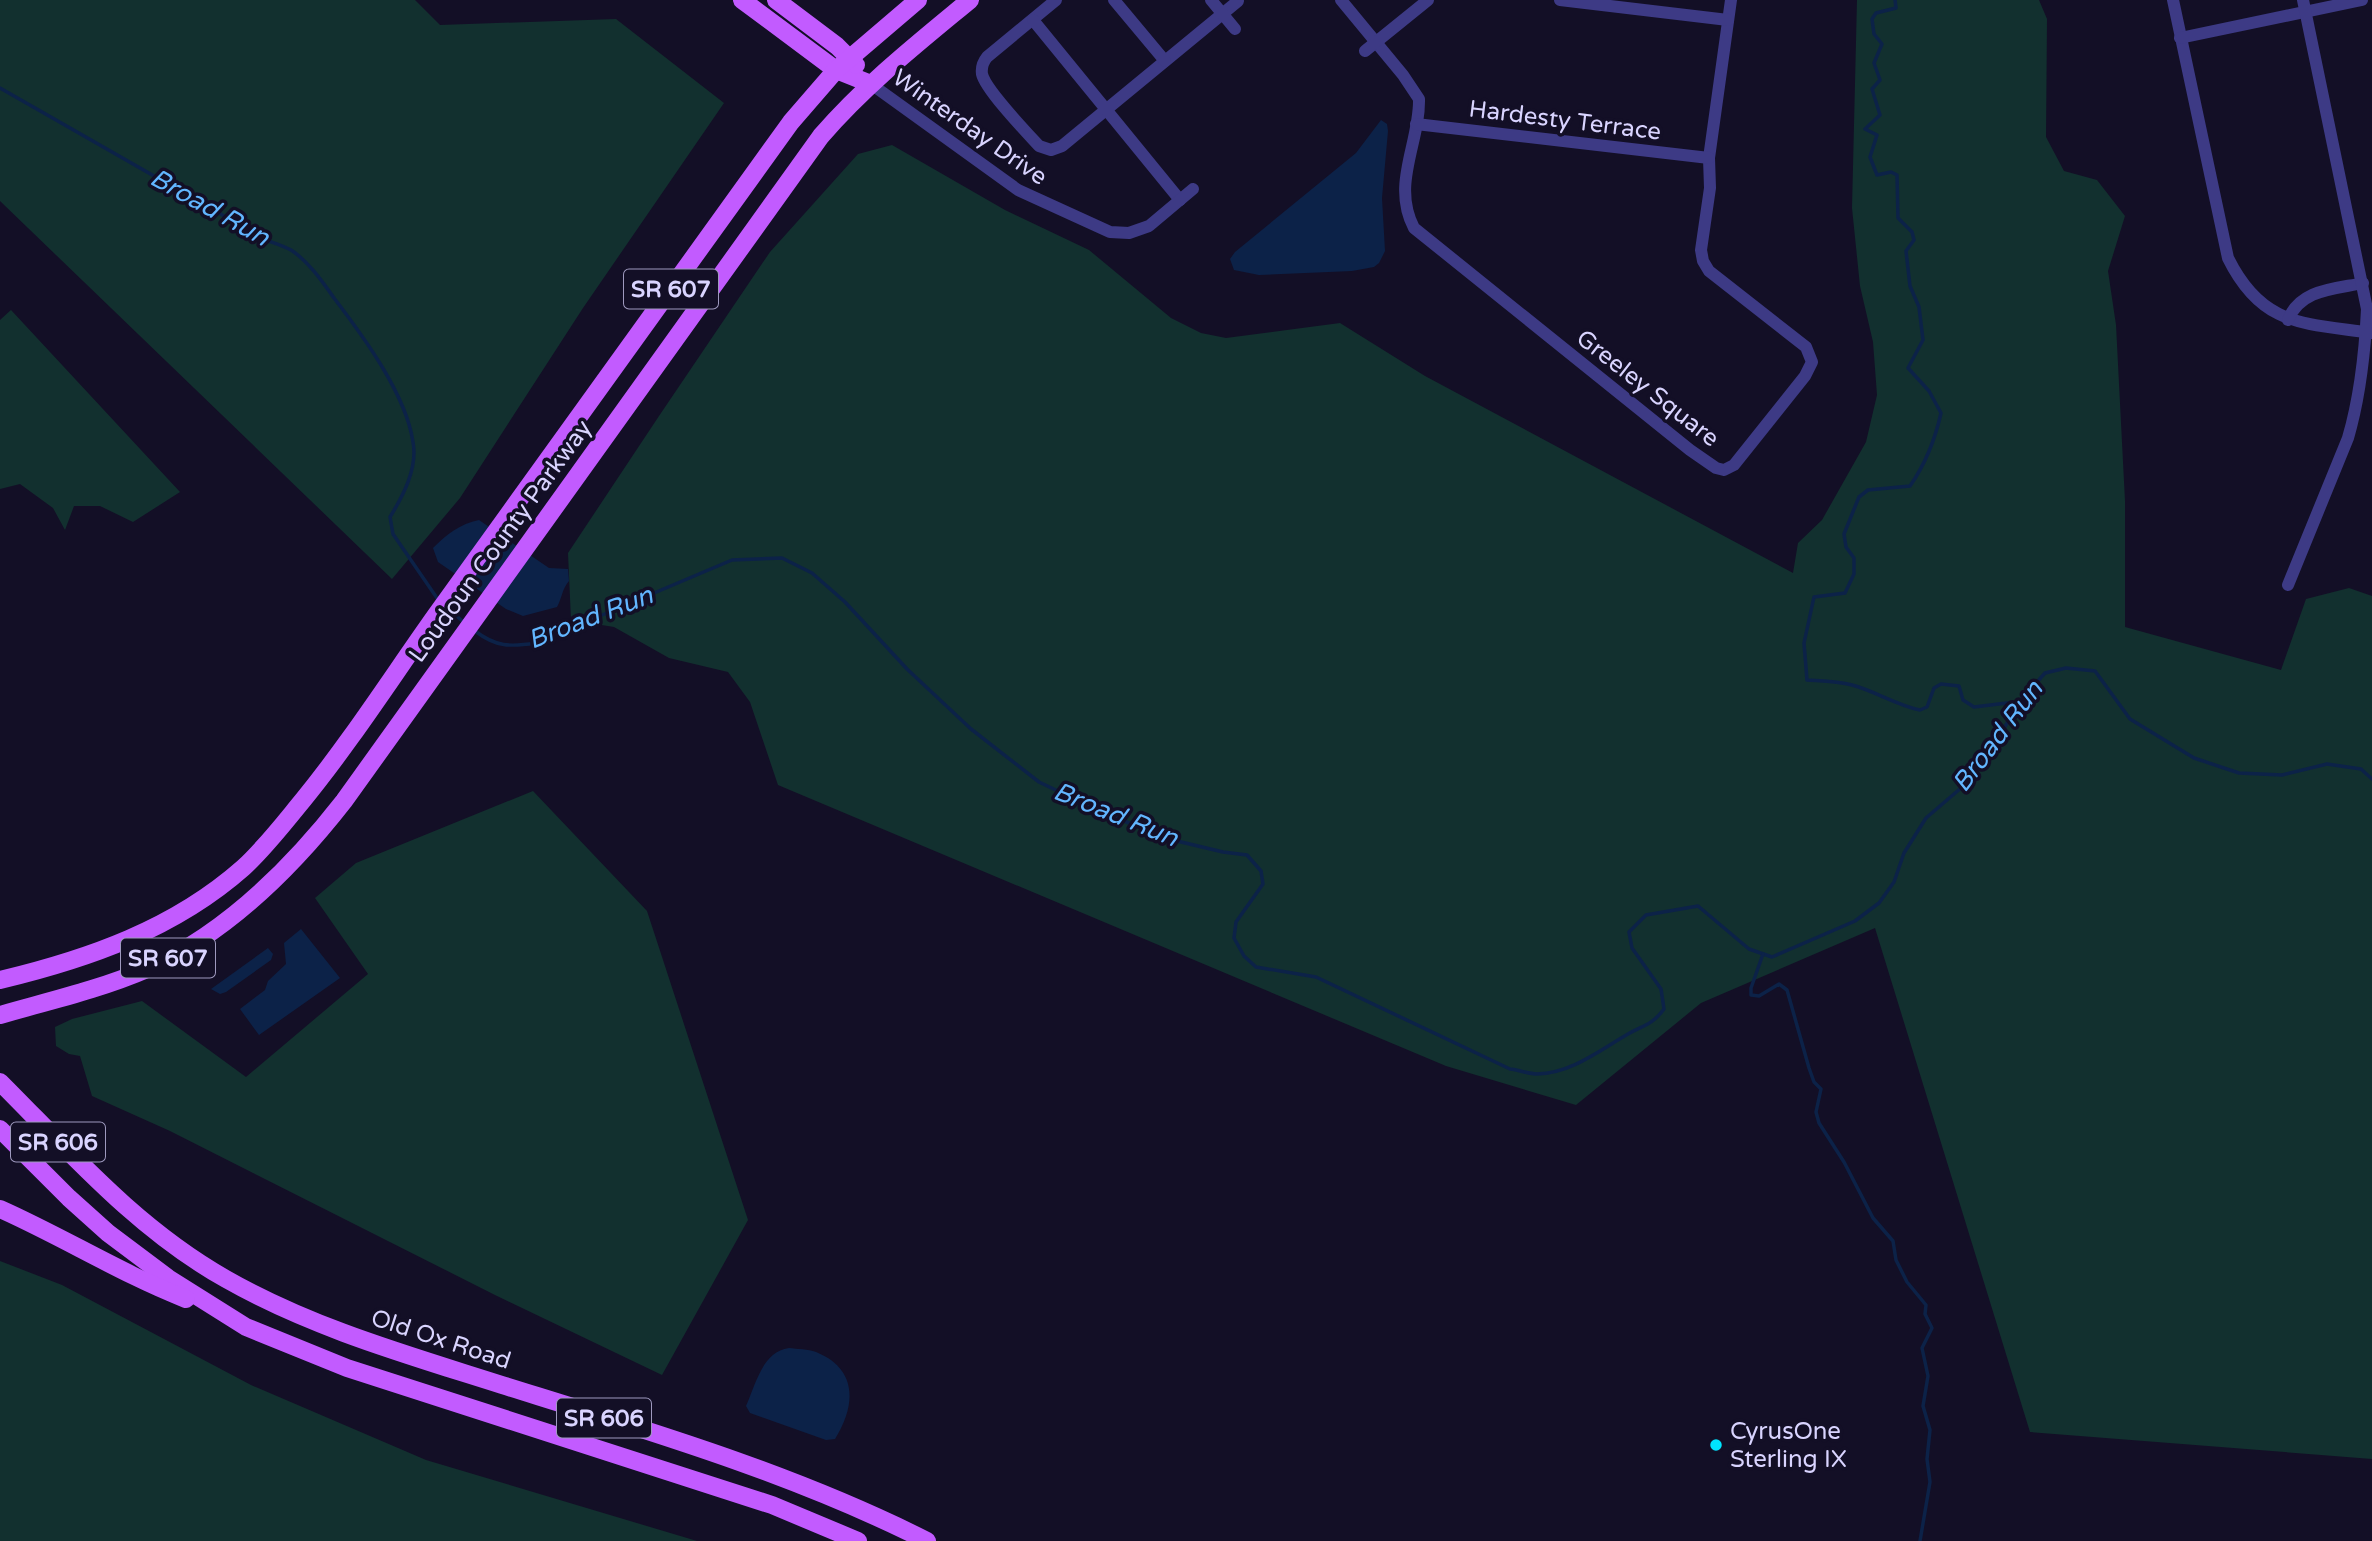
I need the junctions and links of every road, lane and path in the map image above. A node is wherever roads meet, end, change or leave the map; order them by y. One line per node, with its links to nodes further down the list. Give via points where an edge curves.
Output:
1 (742, 0): 25 (main road)
2 (776, 0): 23 (main road)
3 (918, 0): 23 (main road, Loudoun County Parkway / SR 607)
4 (970, 0): 26 (main road, Loudoun County Parkway / SR 607)
5 (1056, 0): 17 (street)
6 (1114, 0): 24 (street)
7 (1211, 0): 16 (street)
8 (1341, 0): 21 (street, Greeley Square)
9 (1428, 0): 21 (street)
10 (1560, 0): 18 (street)
11 (1731, 0): 18 (street, Greeley Square)
12 (2173, 0): 20 (street)
13 (2362, 0): 15 (street)
14 (1238, 1): 16 (street)
15 (2304, 6): 20 (street); 32 (street)
16 (1222, 14): 19 (street); 24 (street)
17 (1033, 20): 27 (street); 27 (street, via 983,64 985,80 1014,117 1039,146 1051,150)
18 (1728, 20): 29 (street, Greeley Square)
19 (1235, 29)
20 (2180, 38): 33 (street, via 2228,258 2250,294)
21 (1376, 42): 22 (street); 28 (street, Greeley Square, via 1415,90)
22 (1365, 51)
23 (850, 57): 25 (main road, Loudoun County Parkway / SR 607); 26 (main road)
24 (1165, 61): 27 (street)
25 (836, 71): 26 (main road); 36 (main road, Loudoun County Parkway / SR 607, via 791,122 434,617 355,734 243,868 189,908 144,933 61,965)
26 (871, 84): 31 (street, Winterday Drive, via 1018,190 1086,223 1129,233 1149,226); 37 (main road, Loudoun County Parkway / SR 607, via 821,136 328,822 285,871 209,933 147,969)
27 (1107, 109): 31 (street)
28 (1416, 124): 29 (street, Hardesty Terrace); 29 (street, Greeley Square, via 1405,181 1414,228 1690,450 1724,470 1734,465 1812,362 1806,347 1709,271 1703,261)
29 (1709, 158)
30 (1194, 189): 31 (street, Winterday Drive)
31 (1180, 200)
32 (2363, 283): 33 (street, via 2309,295 2296,304); 34 (street)
33 (2288, 320): 34 (street)
34 (2369, 332): 35 (street, via 2348,438)
35 (2288, 585)
36 (0, 980)
37 (1, 1015)
38 (4, 1084): 43 (main road, Old Ox Road / SR 606, via 86,1170 149,1226 216,1273 276,1306 424,1360 770,1472)
39 (0, 1129): 41 (main road, SR 606, via 92,1220)
40 (0, 1209): 41 (main road, via 156,1287)
41 (217, 1311): 42 (main road, SR 606, via 346,1368 772,1505)
42 (858, 1541)
43 (928, 1541)

